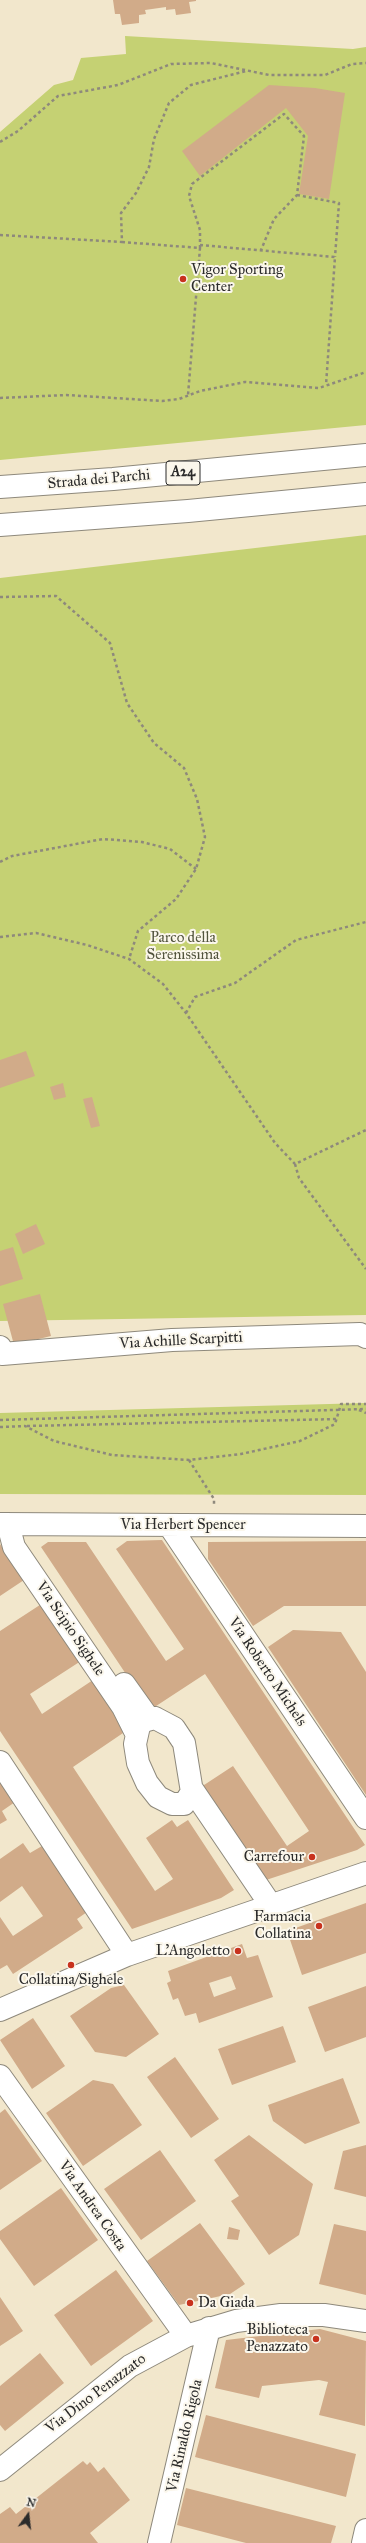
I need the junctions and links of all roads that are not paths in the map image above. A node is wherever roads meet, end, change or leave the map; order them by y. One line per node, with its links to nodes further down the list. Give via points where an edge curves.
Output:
1 (366, 455): 2 (main road, Strada dei Parchi / A24)
2 (0, 488)
3 (366, 494): 4 (main road)
4 (0, 525)
5 (366, 1337): 6 (main road, Via Achille Scarpitti, via 360,1334 172,1340 2,1354)
6 (0, 1347)
7 (11, 1524): 8 (main road, Via Herbert Spencer); 10 (main road, Via Scipio Sighele, via 14,1548 123,1707)
8 (169, 1525): 9 (main road, Via Herbert Spencer); 13 (main road, Via Roberto Michels)
9 (366, 1526)
10 (143, 1726): 12 (main road, via 155,1718 166,1722 180,1735 184,1743); 12 (main road, Via Scipio Sighele, via 135,1752 146,1783 165,1801)
11 (0, 1762): 16 (main road)
12 (188, 1796): 15 (main road)
13 (366, 1818)
14 (366, 1873): 15 (main road)
15 (265, 1909): 16 (main road)
16 (127, 1955): 17 (main road)
17 (0, 2010)
18 (0, 2076): 21 (main road, Via Andrea Costa)
19 (366, 2321): 20 (main road, Via Dino Penazzato, via 294,2314 250,2318)
20 (209, 2328): 21 (main road, Via Dino Penazzato); 24 (main road, Via Rinaldo Rigola)
21 (186, 2336): 22 (main road, Via Dino Penazzato, via 130,2366)
22 (3, 2462)
23 (366, 2530): 25 (main road)
24 (159, 2543)
25 (363, 2543)

